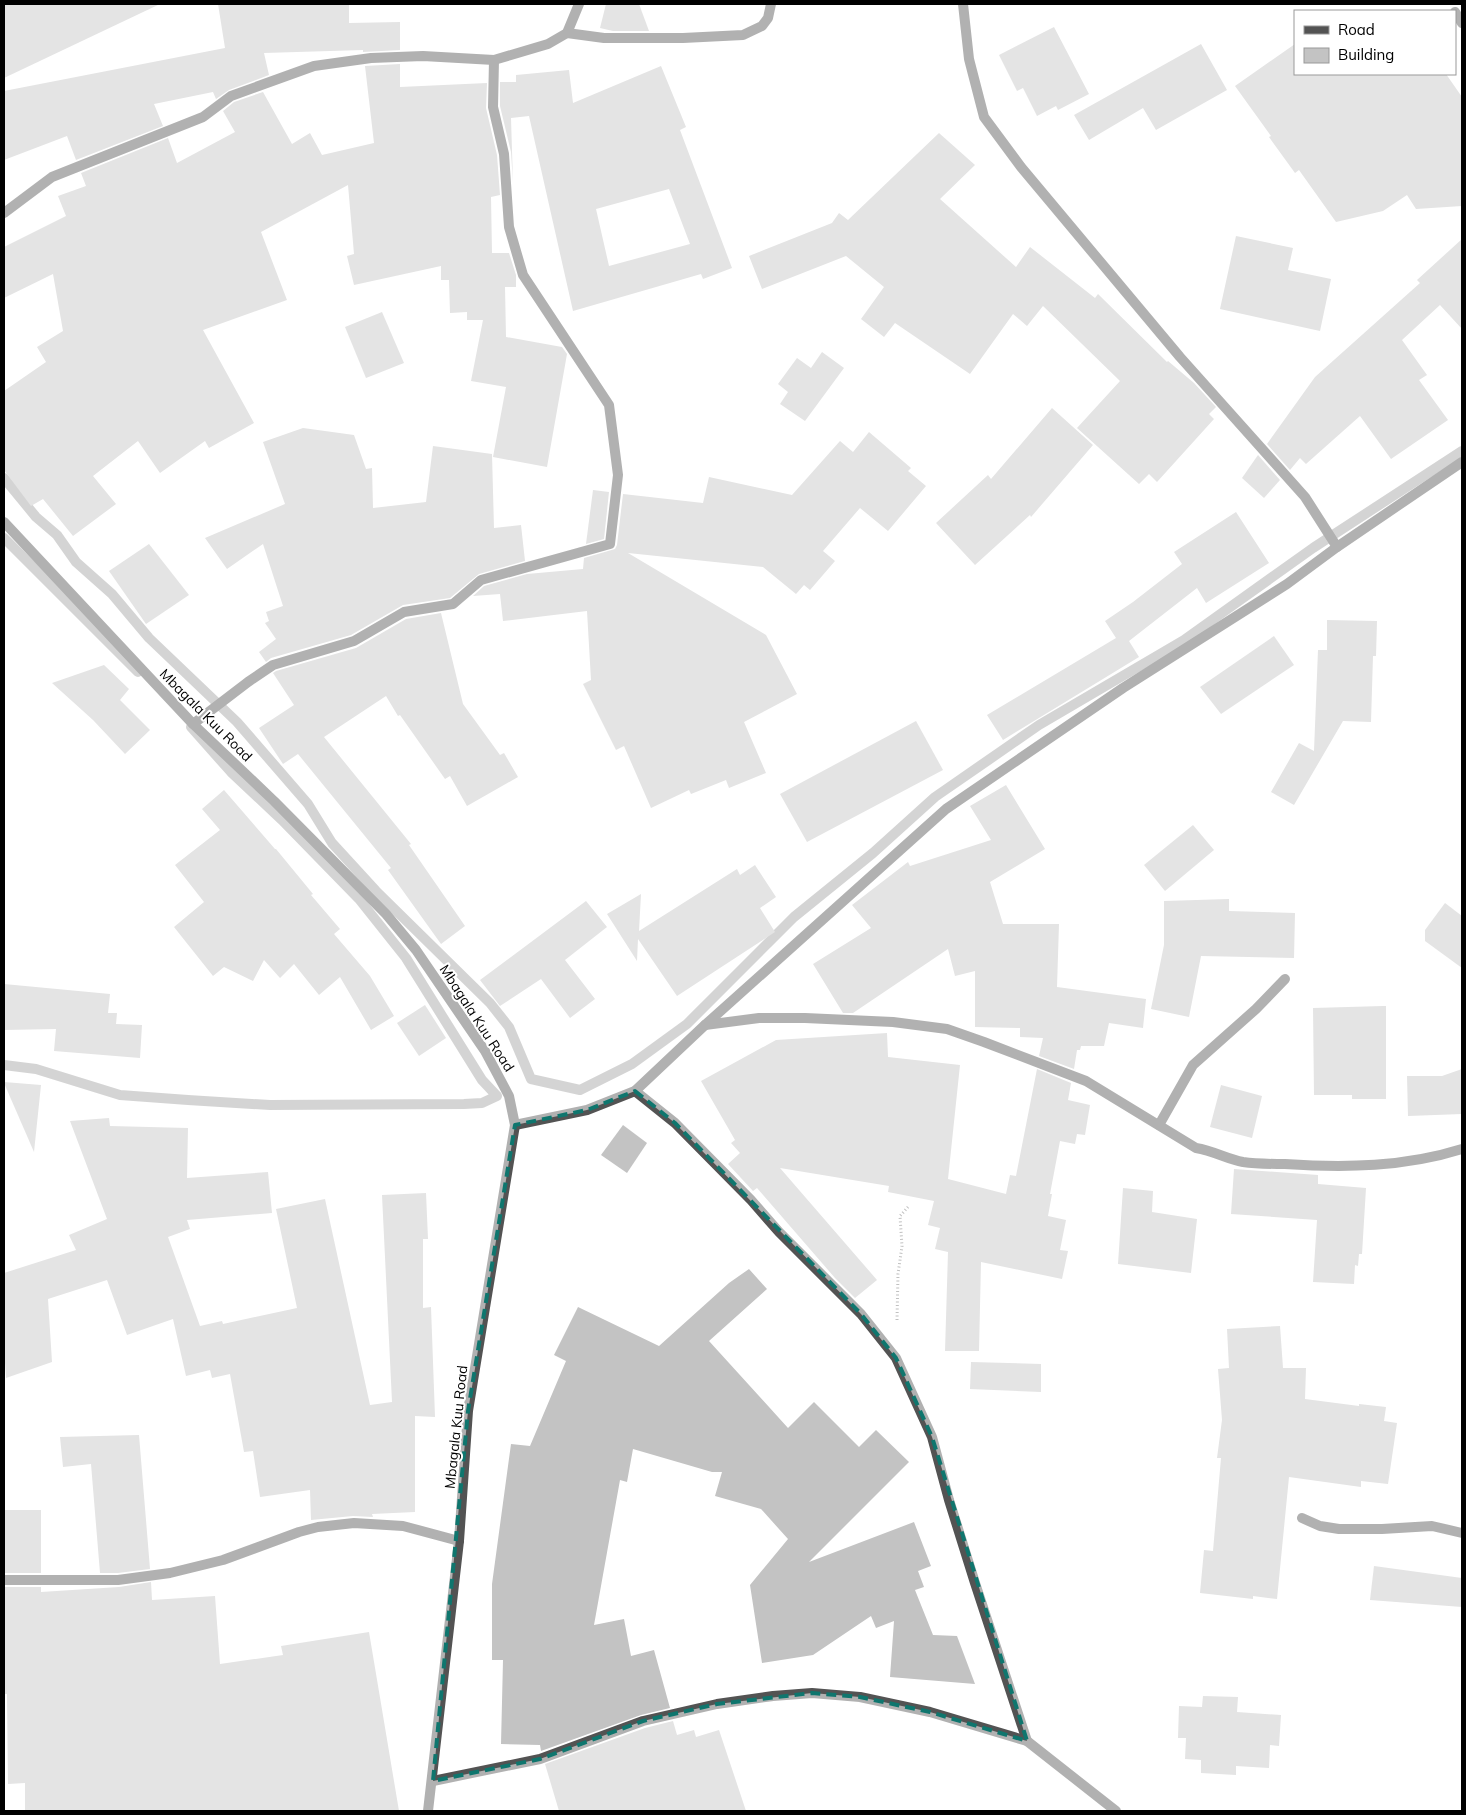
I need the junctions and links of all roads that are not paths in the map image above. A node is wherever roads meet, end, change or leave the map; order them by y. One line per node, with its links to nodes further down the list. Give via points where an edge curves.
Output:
1 (578, 4): 4 (street)
2 (771, 4): 4 (street, via 768,18 762,26 743,35 604,38)
3 (963, 4): 9 (street, via 968,59 984,117 1020,167 1180,357 1305,497)
4 (567, 33): 5 (street, via 548,44)
5 (494, 60): 6 (street, via 423,56 371,58 314,66 230,96 203,117 52,177); 10 (street, via 493,107 504,154 509,227 523,275 609,405 618,475 610,544 480,580 453,604 404,612 354,641 273,665)
6 (4, 212)
7 (1462, 462): 9 (street)
8 (4, 522): 10 (street, Mbagala Kuu Road)
9 (1337, 548): 12 (street, via 946,809)
10 (193, 724): 14 (street, Mbagala Kuu Road, via 372,900 416,950 485,1051 509,1096)
11 (1285, 978): 15 (street, via 1256,1009 1193,1065)
12 (705, 1025): 13 (street); 15 (street, via 760,1018 804,1018 894,1022 947,1029 1086,1081)
13 (635, 1091): 14 (street, via 587,1110); 21 (street, via 675,1123 751,1200 860,1314 896,1358 932,1437 955,1519)
14 (515, 1125): 19 (street, Mbagala Kuu Road, via 468,1411)
15 (1158, 1125): 16 (street, via 1196,1148 1243,1162 1334,1168 1412,1162)
16 (1462, 1149)
17 (1302, 1518): 18 (street, via 1320,1526 1339,1529 1432,1526)
18 (1462, 1533)
19 (459, 1541): 20 (street, via 403,1526 354,1523 299,1532 223,1560 170,1573 118,1580); 22 (street, Mbagala Kuu Road)
20 (4, 1580)
21 (1027, 1741): 22 (street, via 930,1712 860,1697 812,1693 717,1704 643,1721 540,1759); 24 (street)
22 (433, 1781): 23 (street, Mbagala Kuu Road)
23 (428, 1811)
24 (1116, 1811)

